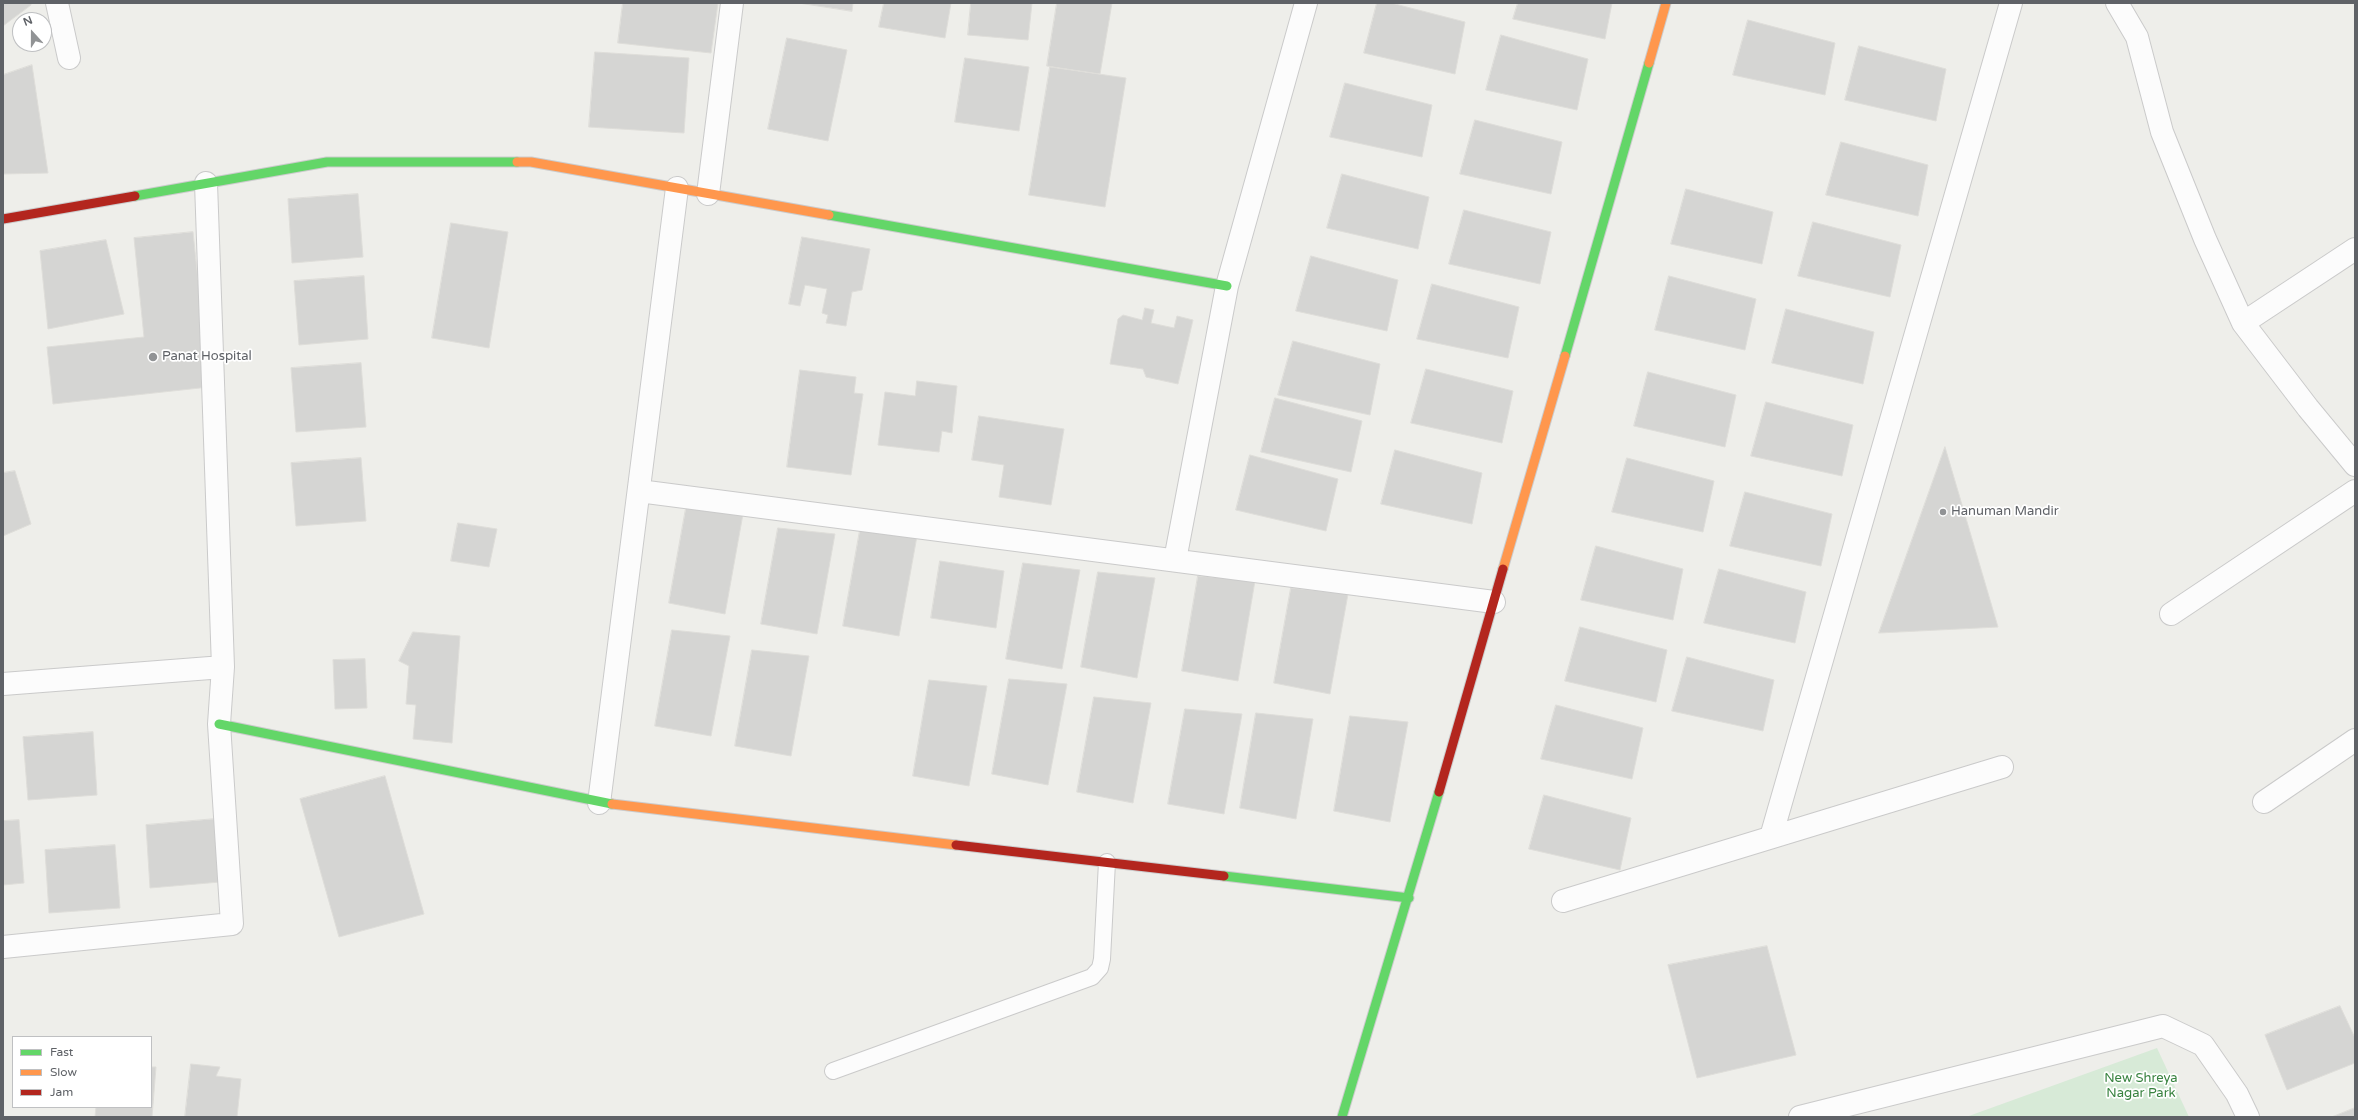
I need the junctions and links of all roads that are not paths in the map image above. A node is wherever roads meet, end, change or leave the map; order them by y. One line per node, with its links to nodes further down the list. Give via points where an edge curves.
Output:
1 (57, 3): 7 (street)
2 (732, 3): 10 (street)
3 (1306, 3): 13 (street)
4 (1666, 3): 19 (street)
5 (2011, 3): 28 (street)
6 (2117, 3): 14 (street, via 2137,37 2162,132 2205,239)
7 (69, 58)
8 (206, 183): 9 (street, via 328,162 531,162); 11 (street); 21 (street)
9 (677, 188): 10 (street); 16 (street)
10 (708, 194): 13 (street)
11 (3, 219)
12 (2355, 249): 14 (street)
13 (1227, 286): 18 (street)
14 (2243, 323): 15 (street)
15 (2355, 465)
16 (639, 491): 18 (street); 27 (street)
17 (2355, 492): 20 (street)
18 (1175, 560): 19 (street)
19 (1494, 602): 30 (street)
20 (2171, 614)
21 (223, 667): 22 (street); 23 (street)
22 (3, 684)
23 (219, 724): 27 (street); 32 (street, via 232,924)
24 (2355, 740): 26 (street)
25 (2002, 767): 28 (street)
26 (2264, 802)
27 (600, 803): 29 (street)
28 (1771, 837): 31 (street)
29 (1106, 862): 30 (street); 33 (lane, via 1102,960 1100,968 1092,977)
30 (1409, 898): 34 (street)
31 (1563, 901)
32 (3, 947)
33 (833, 1071)
34 (1342, 1117)
35 (1800, 1117): 36 (street, via 2163,1026 2203,1045 2236,1094)
36 (2248, 1117)

